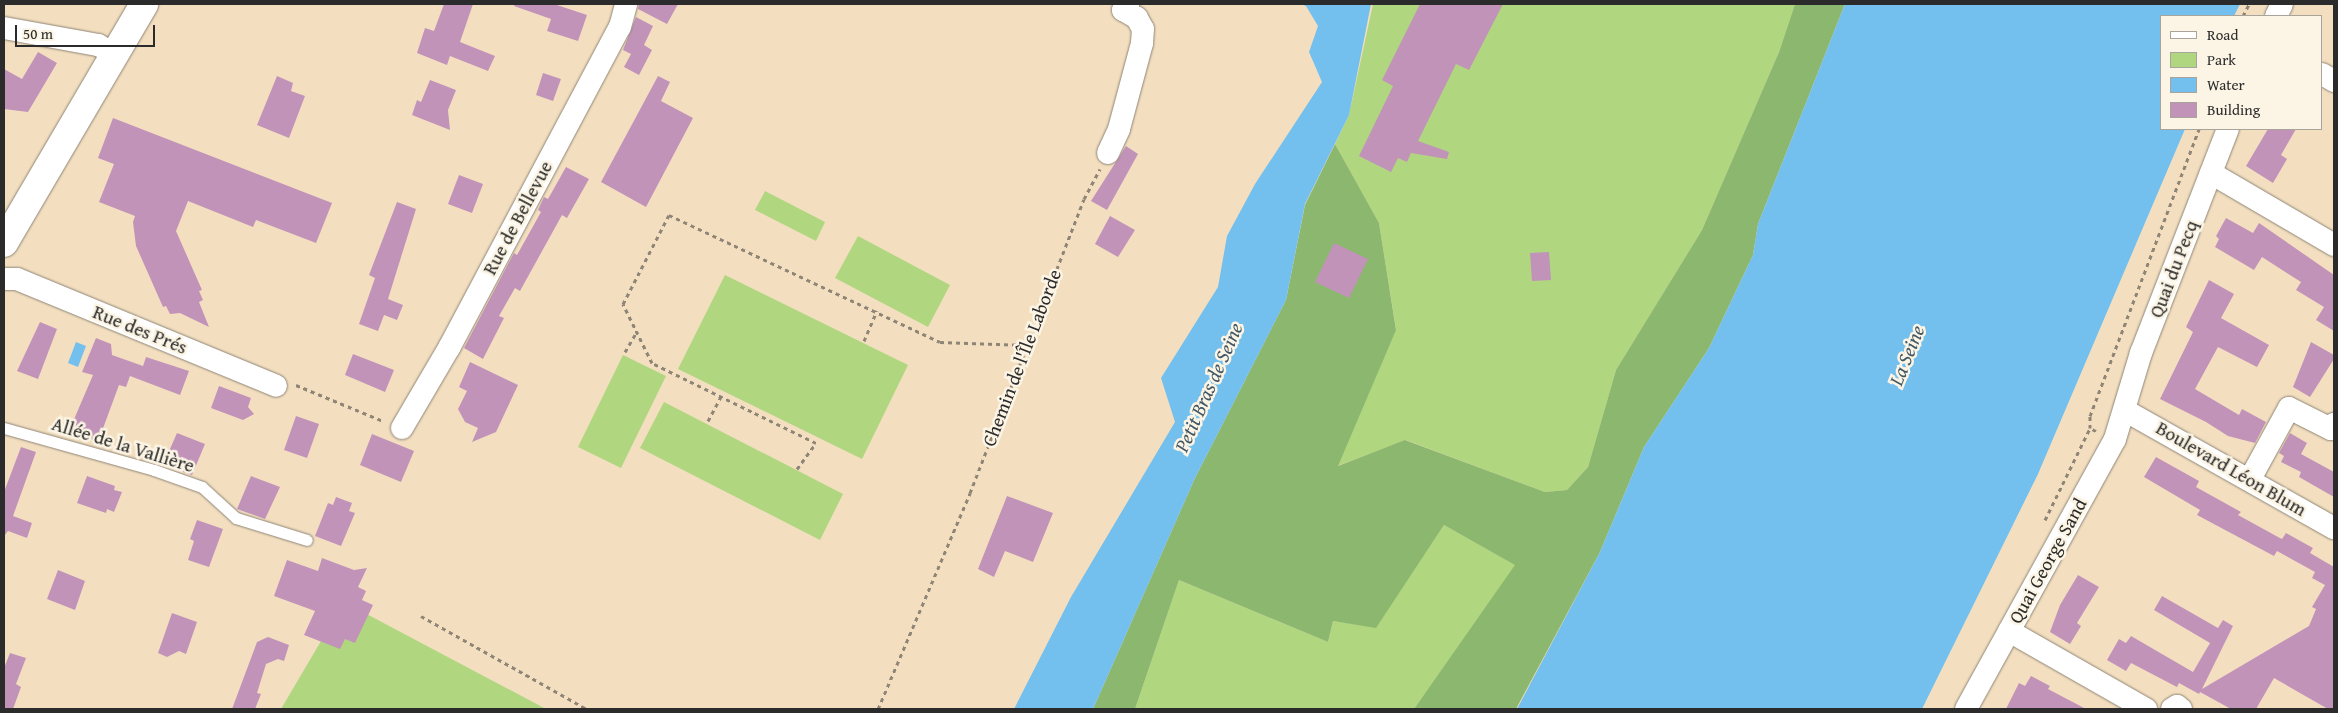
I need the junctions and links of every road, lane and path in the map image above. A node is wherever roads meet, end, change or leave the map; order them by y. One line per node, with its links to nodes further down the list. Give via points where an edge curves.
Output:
1 (144, 4): 5 (main road)
2 (626, 4): 26 (street, Rue de Bellevue, via 620,27 449,348)
3 (1126, 7): 10 (street, via 1143,29 1142,43 1120,129)
4 (4, 28): 5 (street, via 98,45)
5 (116, 55): 12 (main road)
6 (2323, 75): 7 (street)
7 (2334, 81)
8 (2199, 130): 27 (path, via 2090,416 2090,428)
9 (2228, 130): 11 (street, Quai du Pecq)
10 (1108, 153): 18 (path, Chemin de l'Île Laborde, via 1084,199)
11 (2211, 172): 13 (street); 22 (street, Quai du Pecq, via 2141,353)
12 (4, 243)
13 (2334, 245)
14 (4, 279): 20 (street, Rue des Prés, via 16,279)
15 (877, 311): 16 (path, via 669,215 622,304); 17 (path); 18 (path, via 940,342)
16 (636, 332): 19 (path); 21 (path, via 652,363)
17 (864, 341)
18 (1028, 344): 35 (path, Chemin de l'Île Laborde, via 970,493)
19 (626, 352)
20 (276, 386): 26 (path, via 292,383)
21 (721, 397): 23 (path); 28 (path, via 816,443)
22 (2126, 411): 29 (street, Boulevard Léon Blum); 33 (street, Quai George Sand, via 2116,439)
23 (708, 422)
24 (2334, 424): 29 (street, via 2331,429 2289,408)
25 (4, 428): 31 (lane, Allée de la Vallière, via 154,470 202,487 236,518)
26 (402, 428)
27 (2098, 432)
28 (797, 469)
29 (2250, 479): 30 (street, Boulevard Léon Blum)
30 (2334, 528)
31 (307, 540)
32 (421, 616): 34 (path)
33 (2009, 631): 36 (street, Quai George Sand); 37 (street)
34 (587, 709)
35 (878, 709)
36 (1966, 709)
37 (2146, 709)
38 (2172, 709): 39 (street, via 2177,706)
39 (2181, 709)

